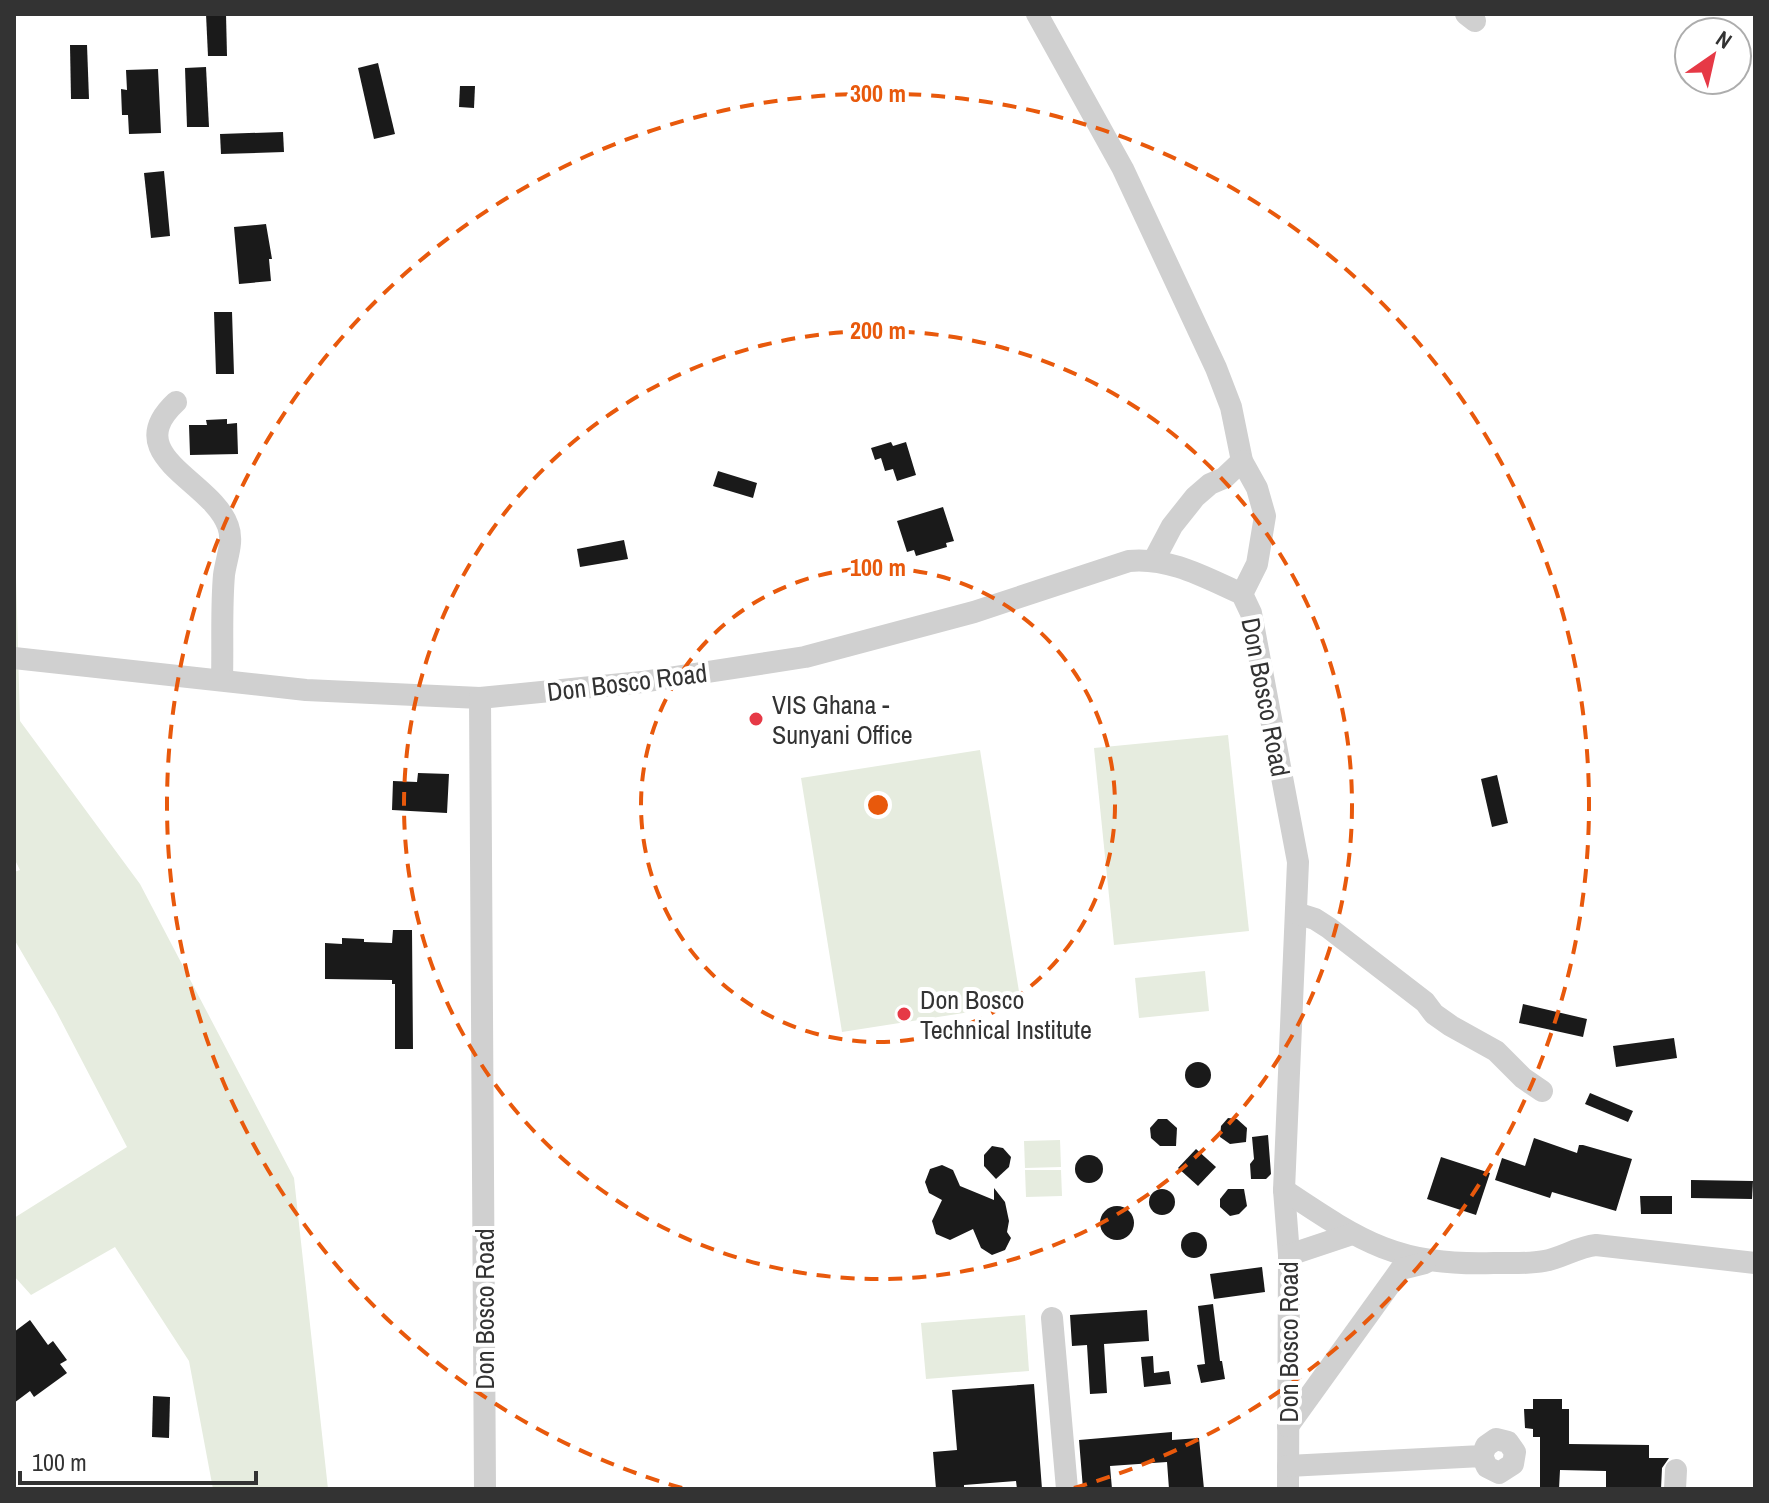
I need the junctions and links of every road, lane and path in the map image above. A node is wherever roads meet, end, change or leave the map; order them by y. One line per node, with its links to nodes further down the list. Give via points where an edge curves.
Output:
1 (1037, 14): 3 (street, via 1112,147 1216,368)
2 (176, 402): 7 (street, via 160,417 156,432 161,449 170,465 218,507 229,529)
3 (1242, 461): 4 (street, via 1195,497); 5 (street, via 1265,516 1257,564)
4 (1154, 560): 5 (street, Don Bosco Road); 8 (street, Don Bosco Road, via 1129,561 974,612 805,657 642,682)
5 (1242, 594): 9 (street, Don Bosco Road, via 1251,613 1298,862)
6 (14, 658): 7 (street, Don Bosco Road)
7 (222, 679): 8 (street, Don Bosco Road, via 321,691)
8 (480, 698): 20 (street, Don Bosco Road)
9 (1296, 913): 10 (street, via 1329,928 1434,1014 1496,1051); 11 (street, Don Bosco Road)
10 (1542, 1091)
11 (1284, 1190): 12 (street); 13 (street, Don Bosco Road)
12 (1352, 1234): 13 (street); 14 (street, via 1404,1257)
13 (1289, 1255): 17 (street, Don Bosco Road)
14 (1431, 1262): 15 (street, via 1545,1261 1596,1245); 17 (street, via 1401,1269)
15 (1755, 1263)
16 (1052, 1318): 21 (street)
17 (1288, 1426): 18 (street, Don Bosco Road)
18 (1288, 1466): 19 (street, via 1482,1456); 22 (street, Don Bosco Road)
19 (1501, 1481)
20 (485, 1489)
21 (1067, 1489)
22 (1288, 1489)

